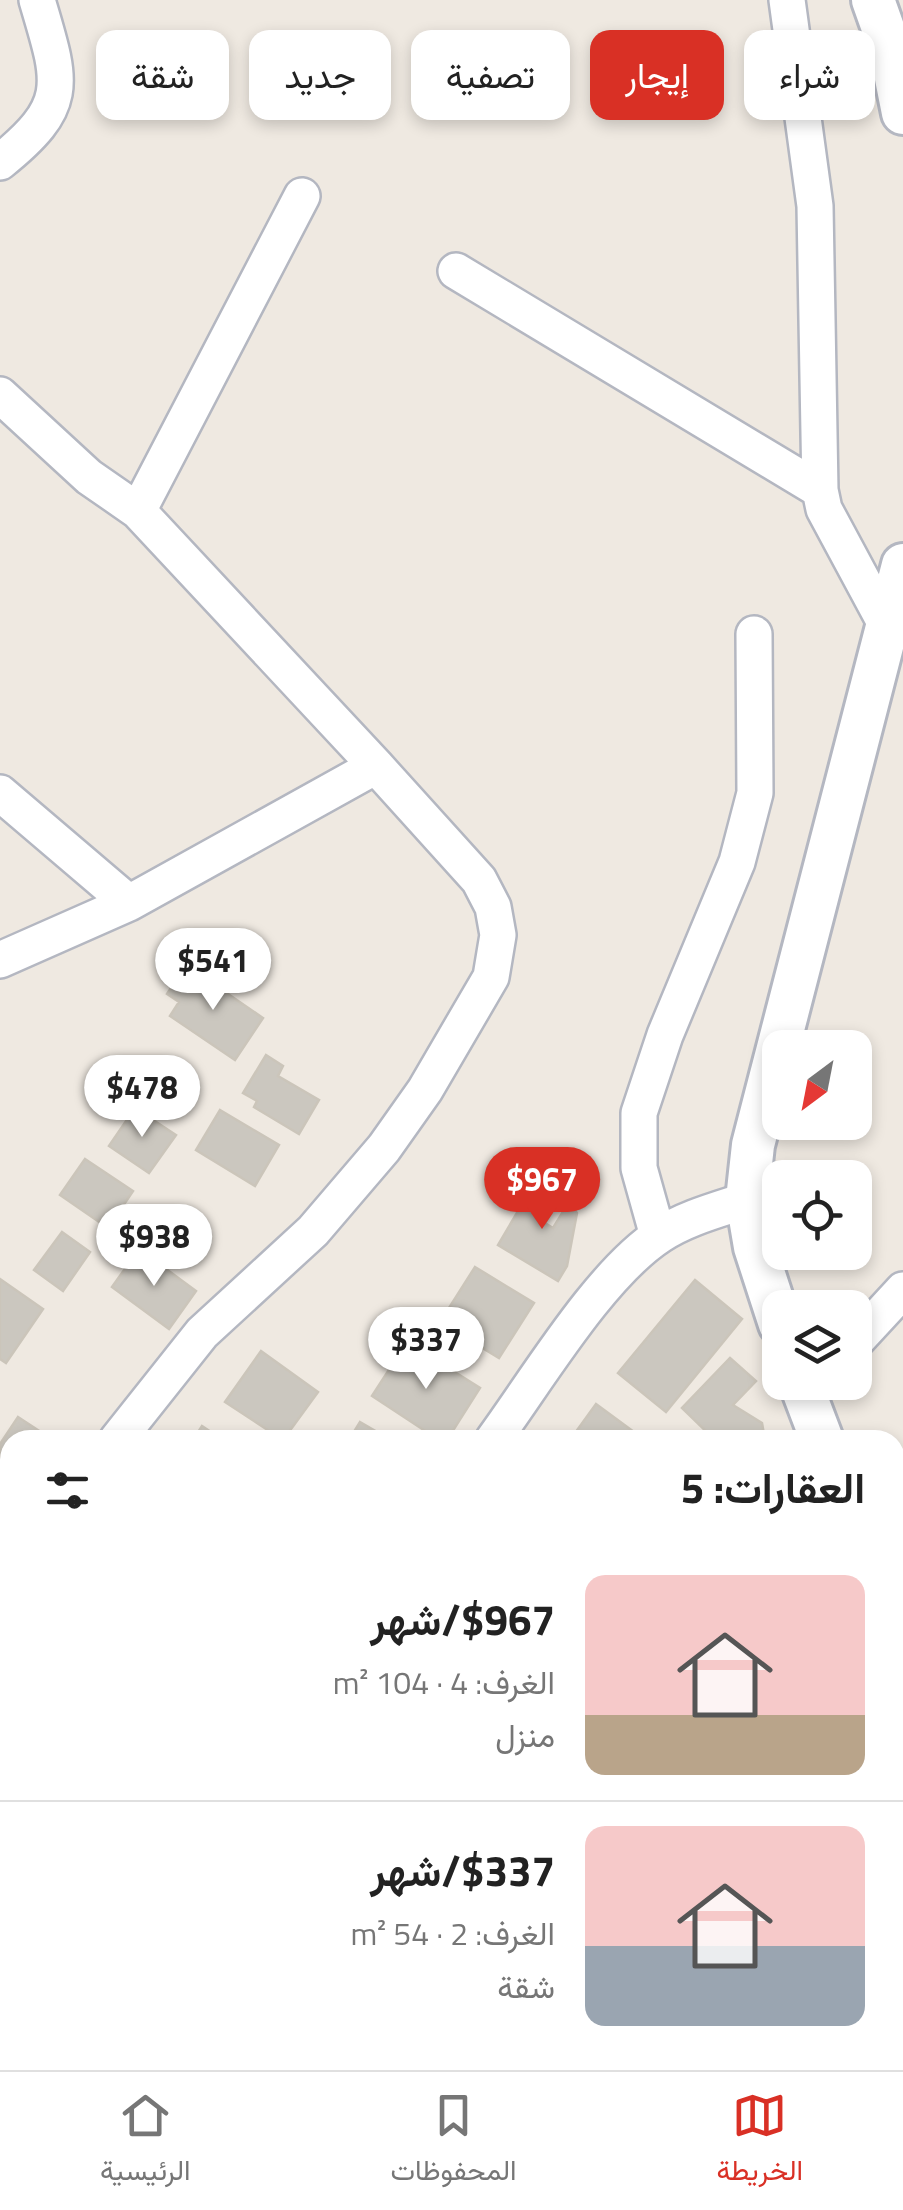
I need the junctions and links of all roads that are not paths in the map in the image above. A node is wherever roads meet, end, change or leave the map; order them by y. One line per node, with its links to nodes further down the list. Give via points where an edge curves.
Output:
1 (37, 0): 5 (street, via 56,79 52,110)
2 (787, 0): 9 (street, via 815,206)
3 (873, 0): 4 (street)
4 (903, 113)
5 (0, 162)
6 (302, 196): 10 (street)
7 (456, 271): 9 (street)
8 (0, 395): 10 (street, via 88,477)
9 (820, 490): 12 (street)
10 (138, 512): 14 (street)
11 (903, 566): 12 (street)
12 (888, 628): 18 (street, via 783,1023)
13 (754, 634): 19 (street, via 755,793 737,862 639,1113 640,1168)
14 (376, 766): 16 (street); 24 (street, via 479,880 498,935 491,977 425,1090 373,1162 313,1231 202,1333)
15 (0, 792): 16 (street)
16 (129, 902): 17 (street)
17 (0, 960)
18 (746, 1200): 19 (street); 20 (street)
19 (658, 1236): 25 (street, via 584,1314)
20 (768, 1290)
21 (903, 1290): 22 (street)
22 (872, 1324)
23 (809, 1400): 26 (street)
24 (125, 1430)
25 (500, 1430)
26 (819, 1430)

